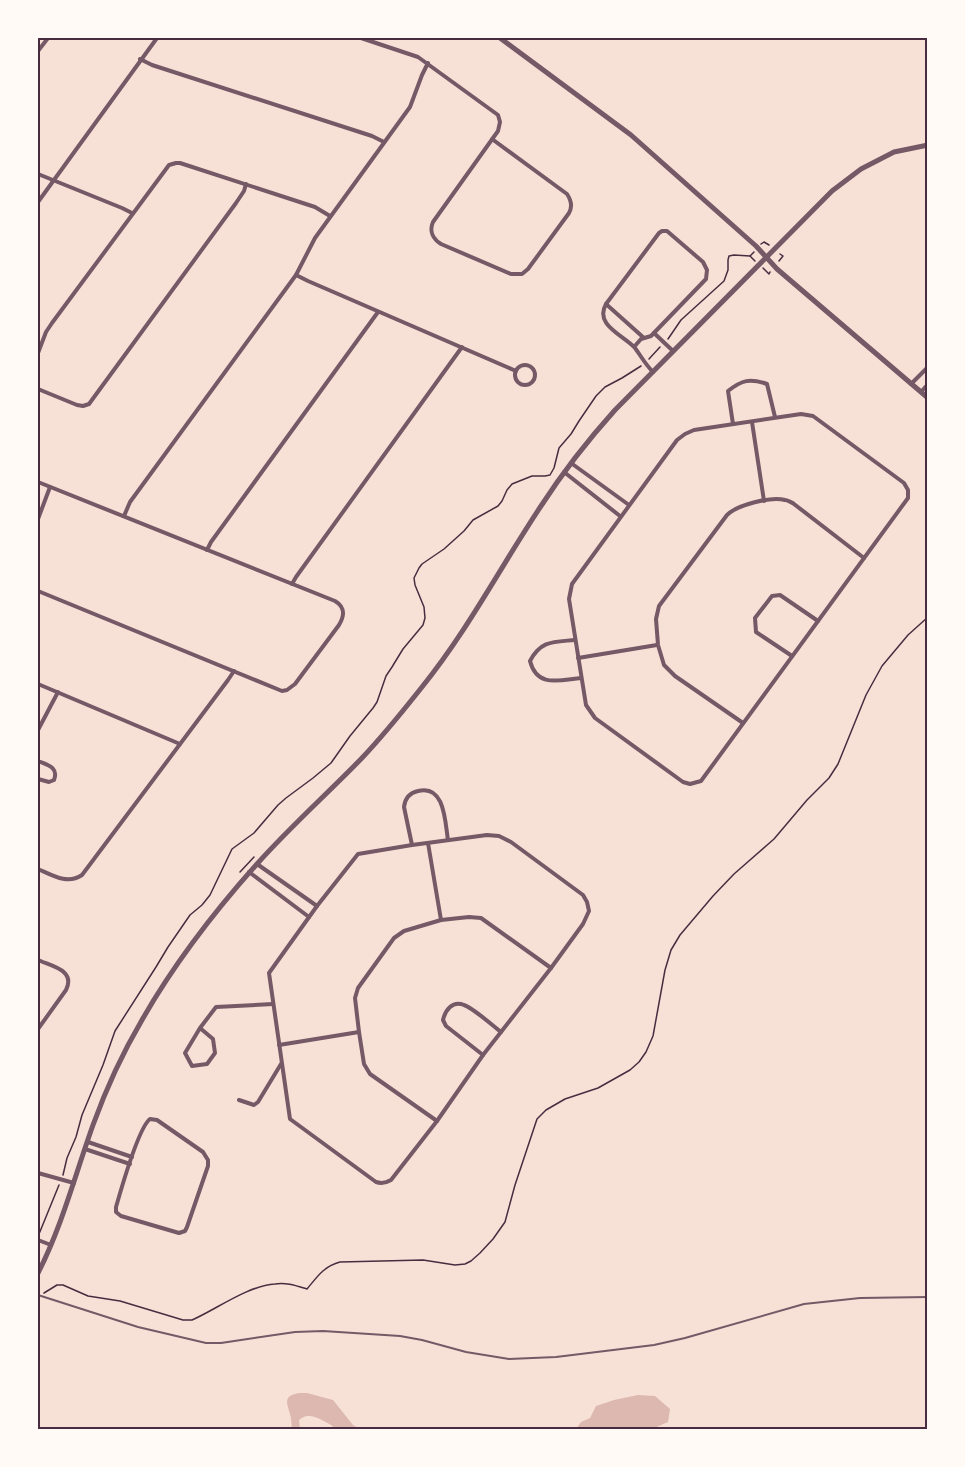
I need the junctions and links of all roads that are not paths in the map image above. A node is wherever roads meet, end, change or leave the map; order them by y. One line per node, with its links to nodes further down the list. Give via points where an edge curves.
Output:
1 (48, 38): 5 (street)
2 (157, 38): 6 (street)
3 (361, 38): 7 (street, via 414,54)
4 (500, 38): 17 (street, via 631,135)
5 (38, 51)
6 (140, 59): 9 (street); 12 (street)
7 (428, 63): 8 (street, via 498,114 500,126); 9 (street, via 412,103)
8 (492, 139): 8 (street, via 433,222 432,235 437,241 511,274 522,274 567,217 571,201 567,194)
9 (384, 142): 16 (street)
10 (927, 145): 17 (street, via 894,152 861,169 832,191)
11 (38, 174): 12 (street)
12 (53, 180): 14 (street); 15 (street)
13 (246, 184): 15 (street, via 172,163); 16 (street, via 315,207); 32 (street, via 89,404 77,405)
14 (38, 202)
15 (132, 213): 26 (street, via 49,327)
16 (330, 216): 18 (street)
17 (766, 257): 25 (street); 30 (street)
18 (296, 275): 20 (street); 44 (street, via 130,502)
19 (606, 304): 21 (street, via 659,233 669,232 703,262 707,273 703,283); 22 (street); 24 (street, via 604,321)
20 (378, 312): 23 (street); 47 (street)
21 (654, 333): 22 (street); 25 (street)
22 (644, 339): 24 (street)
23 (462, 347): 28 (street); 49 (street)
24 (633, 347): 29 (street)
25 (673, 351): 29 (street)
26 (38, 353)
27 (927, 367): 30 (street)
28 (516, 371): 28 (street, via 519,383 528,385 533,381 530,367 520,366)
29 (653, 372): 38 (street)
30 (912, 384): 33 (street)
31 (927, 384): 33 (street)
32 (38, 389)
33 (921, 392): 34 (street)
34 (927, 398)
35 (775, 417): 36 (street); 37 (street, via 767,384 755,380 738,383 728,391); 48 (street, via 813,416 904,483 908,498)
36 (752, 421): 37 (street); 42 (street)
37 (733, 424): 43 (street, via 694,430 677,440)
38 (571, 463): 39 (street); 43 (street)
39 (564, 472): 45 (street); 68 (street, via 432,675 363,757)
40 (38, 482): 41 (street)
41 (50, 487): 44 (street); 46 (street)
42 (764, 501): 48 (street, via 786,500 794,504); 53 (street, via 731,510 659,606)
43 (629, 505): 45 (street)
44 (124, 516): 47 (street)
45 (620, 516): 52 (street, via 572,584 569,598)
46 (38, 519)
47 (207, 550): 49 (street)
48 (864, 558): 51 (street)
49 (292, 584): 56 (street, via 335,601 343,609 342,621 287,690)
50 (38, 591): 56 (street)
51 (818, 621): 54 (street); 54 (street, via 780,596 772,596 755,618 756,632)
52 (574, 640): 55 (street); 57 (street, via 548,643 530,661 542,679)
53 (658, 645): 55 (street); 60 (street, via 664,665 675,676)
54 (792, 656): 60 (street)
55 (578, 658): 57 (street)
56 (234, 671): 62 (street)
57 (581, 678): 60 (street, via 586,705 595,718 690,784 701,781)
58 (38, 684): 59 (street)
59 (58, 692): 61 (street); 62 (street)
60 (743, 723)
61 (38, 730)
62 (180, 744): 69 (street, via 82,875 66,880)
63 (38, 760): 64 (street, via 56,773 49,782)
64 (38, 779)
65 (448, 840): 66 (street); 67 (street, via 442,803 429,790 418,791 409,794 404,807); 75 (street, via 500,836 583,895 589,911)
66 (428, 843): 67 (street); 73 (street)
67 (412, 845): 71 (street, via 358,854)
68 (257, 864): 70 (street); 71 (street)
69 (38, 869)
70 (249, 873): 72 (street); 86 (street, via 198,935 149,1008 111,1079)
71 (317, 906): 72 (street)
72 (309, 918): 76 (street, via 269,973)
73 (441, 920): 75 (street, via 481,918); 79 (street, via 404,931 388,946 358,988 355,998)
74 (38, 960): 78 (street, via 58,969 69,980)
75 (551, 968): 80 (street)
76 (273, 1004): 77 (street, via 216,1007); 81 (street)
77 (200, 1028): 77 (street, via 185,1053 192,1066 207,1064 215,1053 213,1039)
78 (38, 1029)
79 (359, 1032): 81 (street); 85 (street, via 364,1064 370,1074)
80 (501, 1032): 82 (street); 82 (street, via 464,1005 456,1003 449,1007 443,1020 446,1026)
81 (279, 1045): 83 (street)
82 (483, 1055): 85 (street)
83 (282, 1064): 84 (street, via 258,1102 254,1105); 85 (street, via 290,1119 376,1182 391,1180)
84 (239, 1100)
85 (437, 1121)
86 (88, 1142): 87 (street); 88 (street)
87 (85, 1149): 89 (street); 91 (street)
88 (132, 1157): 89 (street); 89 (street, via 150,1119 205,1154 208,1166 185,1231 177,1233 117,1214)
89 (130, 1164)
90 (38, 1173): 91 (street)
91 (74, 1183): 93 (street)
92 (38, 1238): 93 (street)
93 (52, 1245): 94 (street)
94 (38, 1273)
95 (39, 1296): 96 (lane, via 149,1330 206,1342 295,1332 334,1332 400,1336 509,1359 654,1345 804,1304)
96 (927, 1297)

